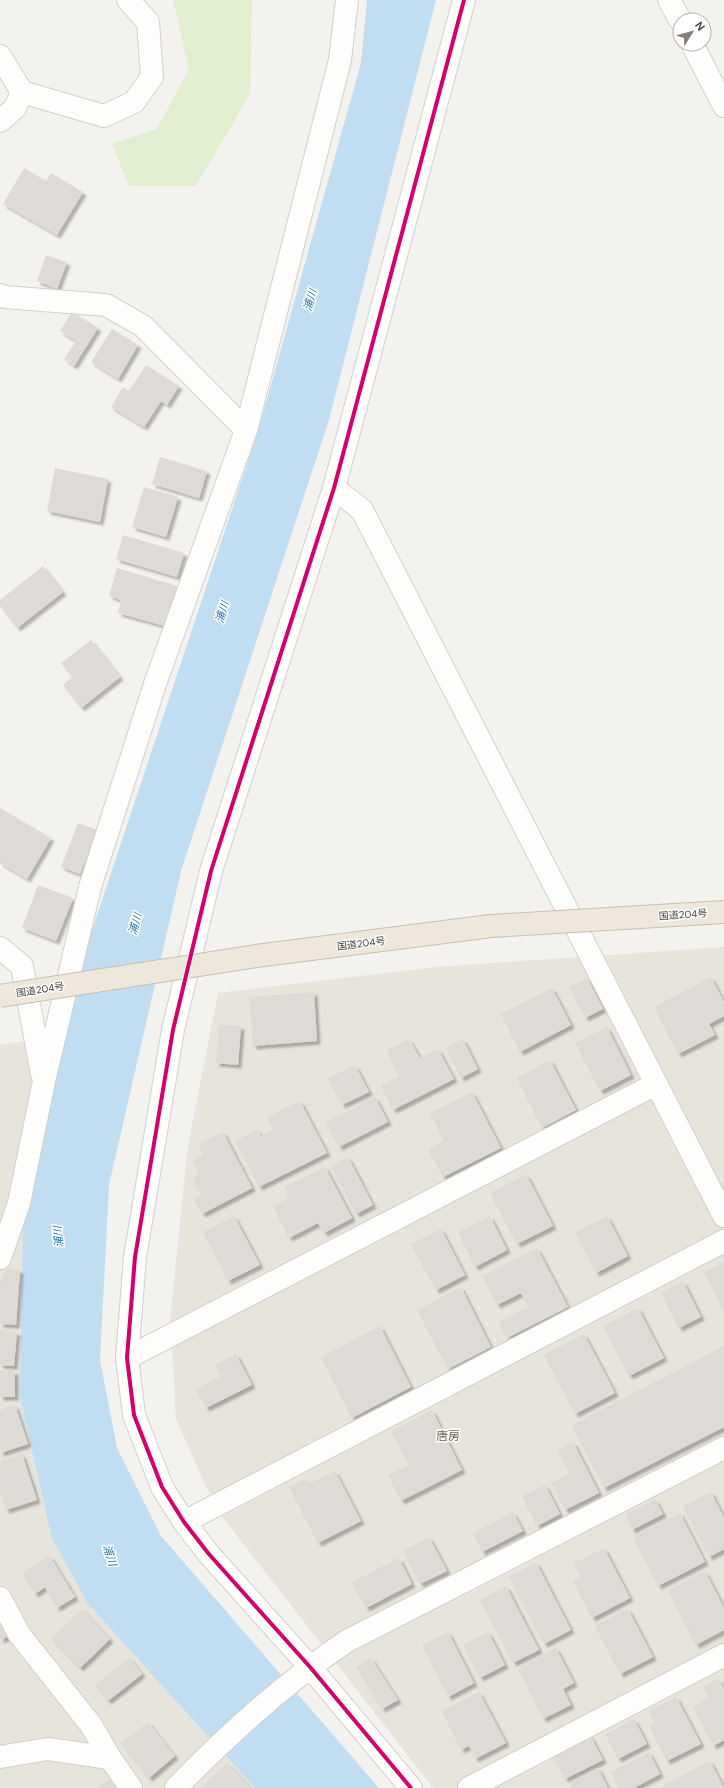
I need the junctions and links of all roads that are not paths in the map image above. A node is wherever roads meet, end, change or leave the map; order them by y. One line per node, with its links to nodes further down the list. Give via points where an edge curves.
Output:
1 (128, 0): 8 (street, via 148,22 152,77 134,102 104,116)
2 (347, 0): 12 (street, via 340,60)
3 (464, 0): 13 (street)
4 (669, 0): 5 (street)
5 (676, 12)
6 (696, 52): 9 (street)
7 (0, 56): 8 (street)
8 (22, 92): 10 (street, via 15,108)
9 (724, 106)
10 (0, 121)
11 (0, 295): 12 (street, via 106,305 143,326)
12 (246, 430): 17 (street, via 155,684 90,888)
13 (334, 488): 18 (street, via 362,510); 22 (street, via 211,871 176,1015 135,1257)
14 (724, 912): 16 (highway, 国道204号, bridge, via 491,926 256,956)
15 (0, 948): 17 (street, via 22,966)
16 (0, 996)
17 (44, 1081): 21 (street, via 20,1203)
18 (656, 1084): 19 (street); 22 (street)
19 (724, 1216)
20 (724, 1241): 24 (street)
21 (0, 1258)
22 (127, 1358): 24 (street, via 134,1414 162,1487)
23 (724, 1448): 27 (street, via 347,1641)
24 (184, 1522): 27 (street, via 208,1553)
25 (0, 1598): 29 (street, via 19,1634 91,1725)
26 (724, 1655): 33 (street)
27 (310, 1667): 31 (street, via 208,1754); 32 (street)
28 (0, 1757): 29 (street, via 48,1749)
29 (110, 1758): 30 (street)
30 (132, 1788)
31 (176, 1788)
32 (411, 1788)
33 (469, 1788)

